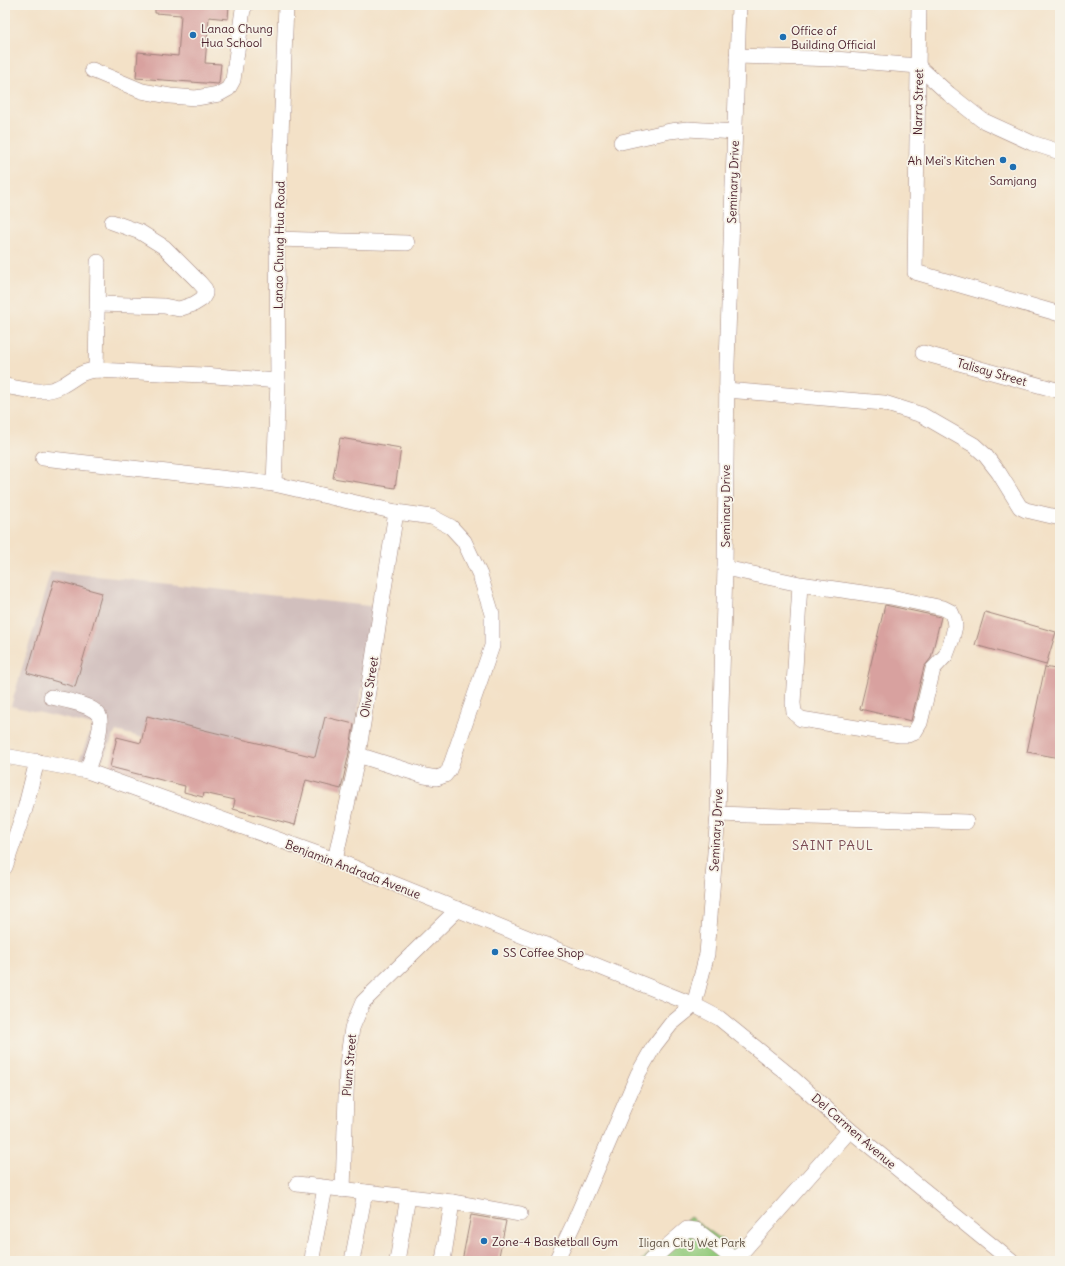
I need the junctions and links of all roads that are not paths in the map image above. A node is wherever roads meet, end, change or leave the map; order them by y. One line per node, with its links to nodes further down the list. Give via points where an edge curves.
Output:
1 (246, 5): 7 (street, via 243,9 233,80 228,89 219,94 196,98 142,91)
2 (286, 5): 12 (street, Lanao Chung Hua Road)
3 (739, 5): 5 (street, Seminary Drive)
4 (919, 5): 6 (street, Narra Street)
5 (737, 56): 6 (street, via 835,59); 8 (street, Seminary Drive)
6 (918, 66): 10 (street, via 982,120 1032,144); 16 (street, Narra Street, via 915,272)
7 (92, 70)
8 (735, 132): 9 (street, via 688,129); 21 (street, Seminary Drive)
9 (621, 142)
10 (1060, 152)
11 (112, 222): 15 (street, via 140,232 164,246 205,289 205,294 194,304 179,309 164,306)
12 (277, 239): 13 (street); 19 (street, Lanao Chung Hua Road)
13 (407, 243)
14 (98, 262): 15 (street)
15 (98, 304): 18 (street)
16 (1060, 314)
17 (923, 352): 22 (street, Talisay Street)
18 (96, 370): 19 (street); 20 (street, via 76,376 62,386 39,392)
19 (278, 381): 24 (street, Lanao Chung Hua Road)
20 (5, 386)
21 (726, 390): 26 (street, via 884,402 922,415 974,445 985,455 1020,508); 27 (street, Seminary Drive)
22 (1060, 391)
23 (43, 458): 24 (street)
24 (274, 484): 25 (street)
25 (396, 512): 30 (street, Olive Street); 30 (street, via 432,517 451,527 464,541 480,574 492,614 492,646 449,770 445,775 437,778 425,776)
26 (1060, 518)
27 (725, 568): 28 (street); 34 (street, Seminary Drive)
28 (800, 584): 28 (street, via 891,597 952,612 955,626 952,639 946,655 933,669 920,723 914,733 900,736 801,719 794,713)
29 (51, 697): 33 (street, via 84,705 98,714 99,734)
30 (358, 755): 36 (street, Olive Street)
31 (5, 756): 32 (street, Benjamin Andrada Avenue)
32 (37, 761): 33 (street, Benjamin Andrada Avenue); 37 (street, via 25,809)
33 (86, 771): 36 (street, Benjamin Andrada Avenue)
34 (718, 814): 35 (street); 39 (street, Seminary Drive, via 707,954)
35 (966, 822)
36 (335, 860): 38 (street, Benjamin Andrada Avenue)
37 (5, 867)
38 (458, 909): 39 (street, Benjamin Andrada Avenue); 43 (street, Plum Street, via 363,1002 352,1028 347,1064)
39 (694, 1005): 40 (street, Del Carmen Avenue, via 719,1018 788,1074); 53 (street, via 671,1024 654,1046 638,1074)
40 (850, 1130): 48 (street); 55 (street, Del Carmen Avenue)
41 (296, 1184): 42 (street)
42 (325, 1188): 43 (street); 49 (street)
43 (343, 1190): 44 (street)
44 (365, 1192): 45 (street); 50 (street)
45 (408, 1197): 46 (street); 51 (street)
46 (452, 1202): 47 (street); 52 (street)
47 (520, 1214)
48 (736, 1260): 54 (street, via 696,1230 687,1229)
49 (312, 1261)
50 (352, 1261)
51 (398, 1261)
52 (443, 1261)
53 (556, 1261)
54 (650, 1261)
55 (1011, 1261)

